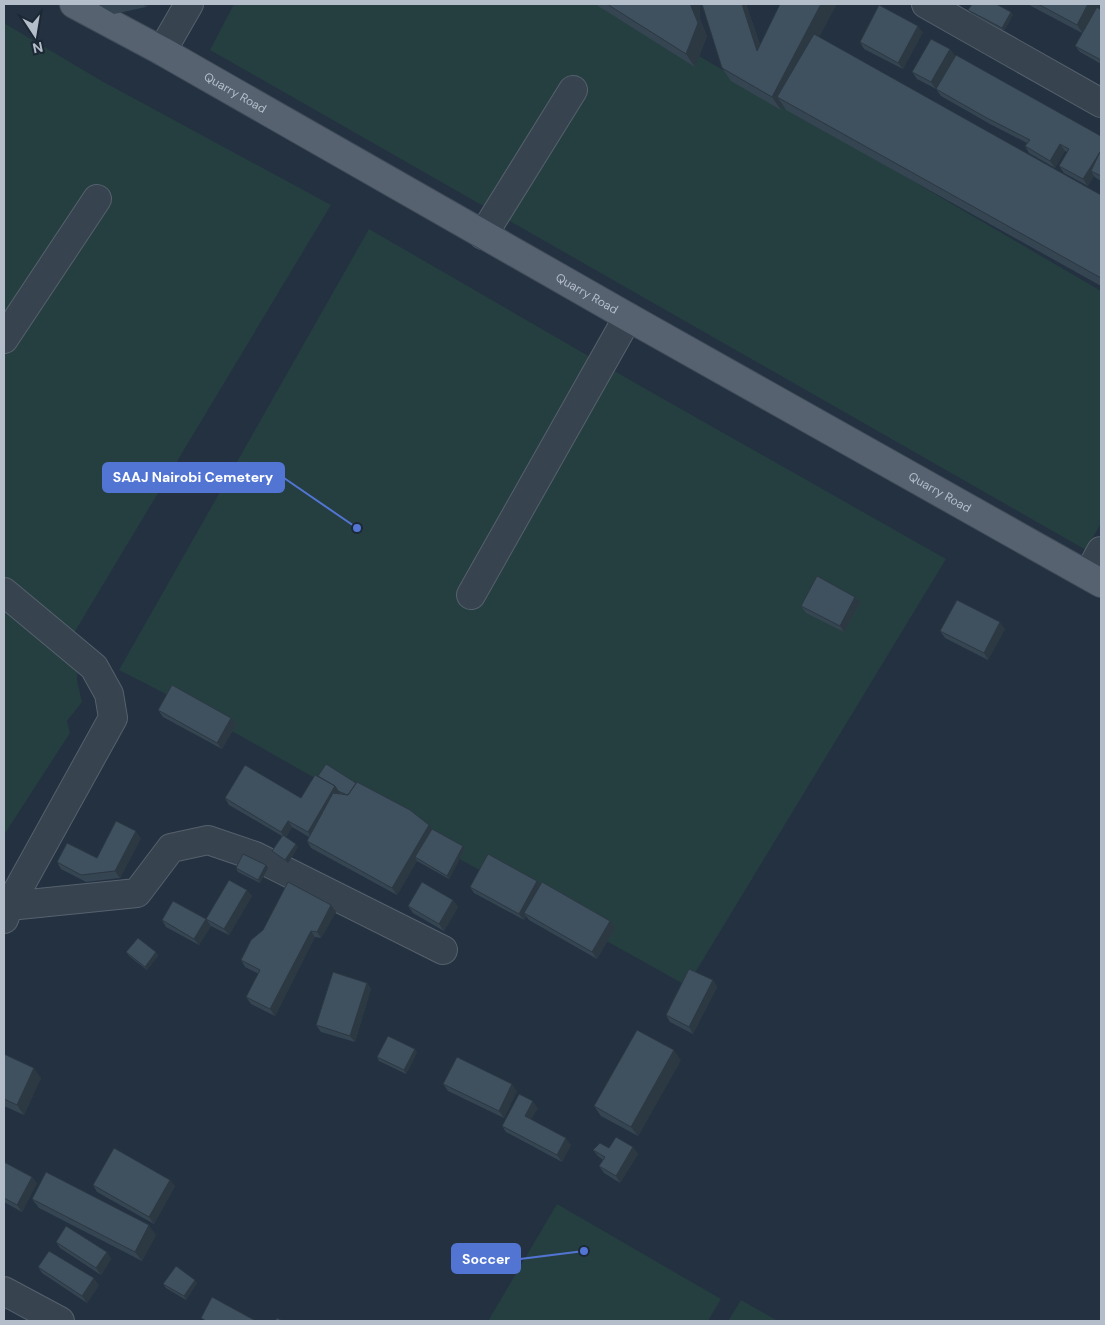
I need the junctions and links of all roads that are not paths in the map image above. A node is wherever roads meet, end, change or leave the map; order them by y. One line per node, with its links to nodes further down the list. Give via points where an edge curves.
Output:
1 (74, 4): 4 (main road, Quarry Road)
2 (189, 4): 4 (street)
3 (926, 4): 6 (street)
4 (162, 51): 8 (main road, Quarry Road)
5 (573, 90): 8 (street)
6 (1101, 102)
7 (97, 199): 10 (street)
8 (483, 234): 9 (main road, Quarry Road)
9 (628, 317): 12 (main road, Quarry Road); 14 (street)
10 (4, 339)
11 (1101, 551): 12 (street)
12 (1095, 579)
13 (4, 592): 15 (street, via 94,667 109,694 113,718)
14 (471, 595)
15 (7, 912): 16 (street, via 137,893 171,848 208,840 255,856)
16 (443, 950)
17 (4, 1291): 18 (street)
18 (60, 1321)

